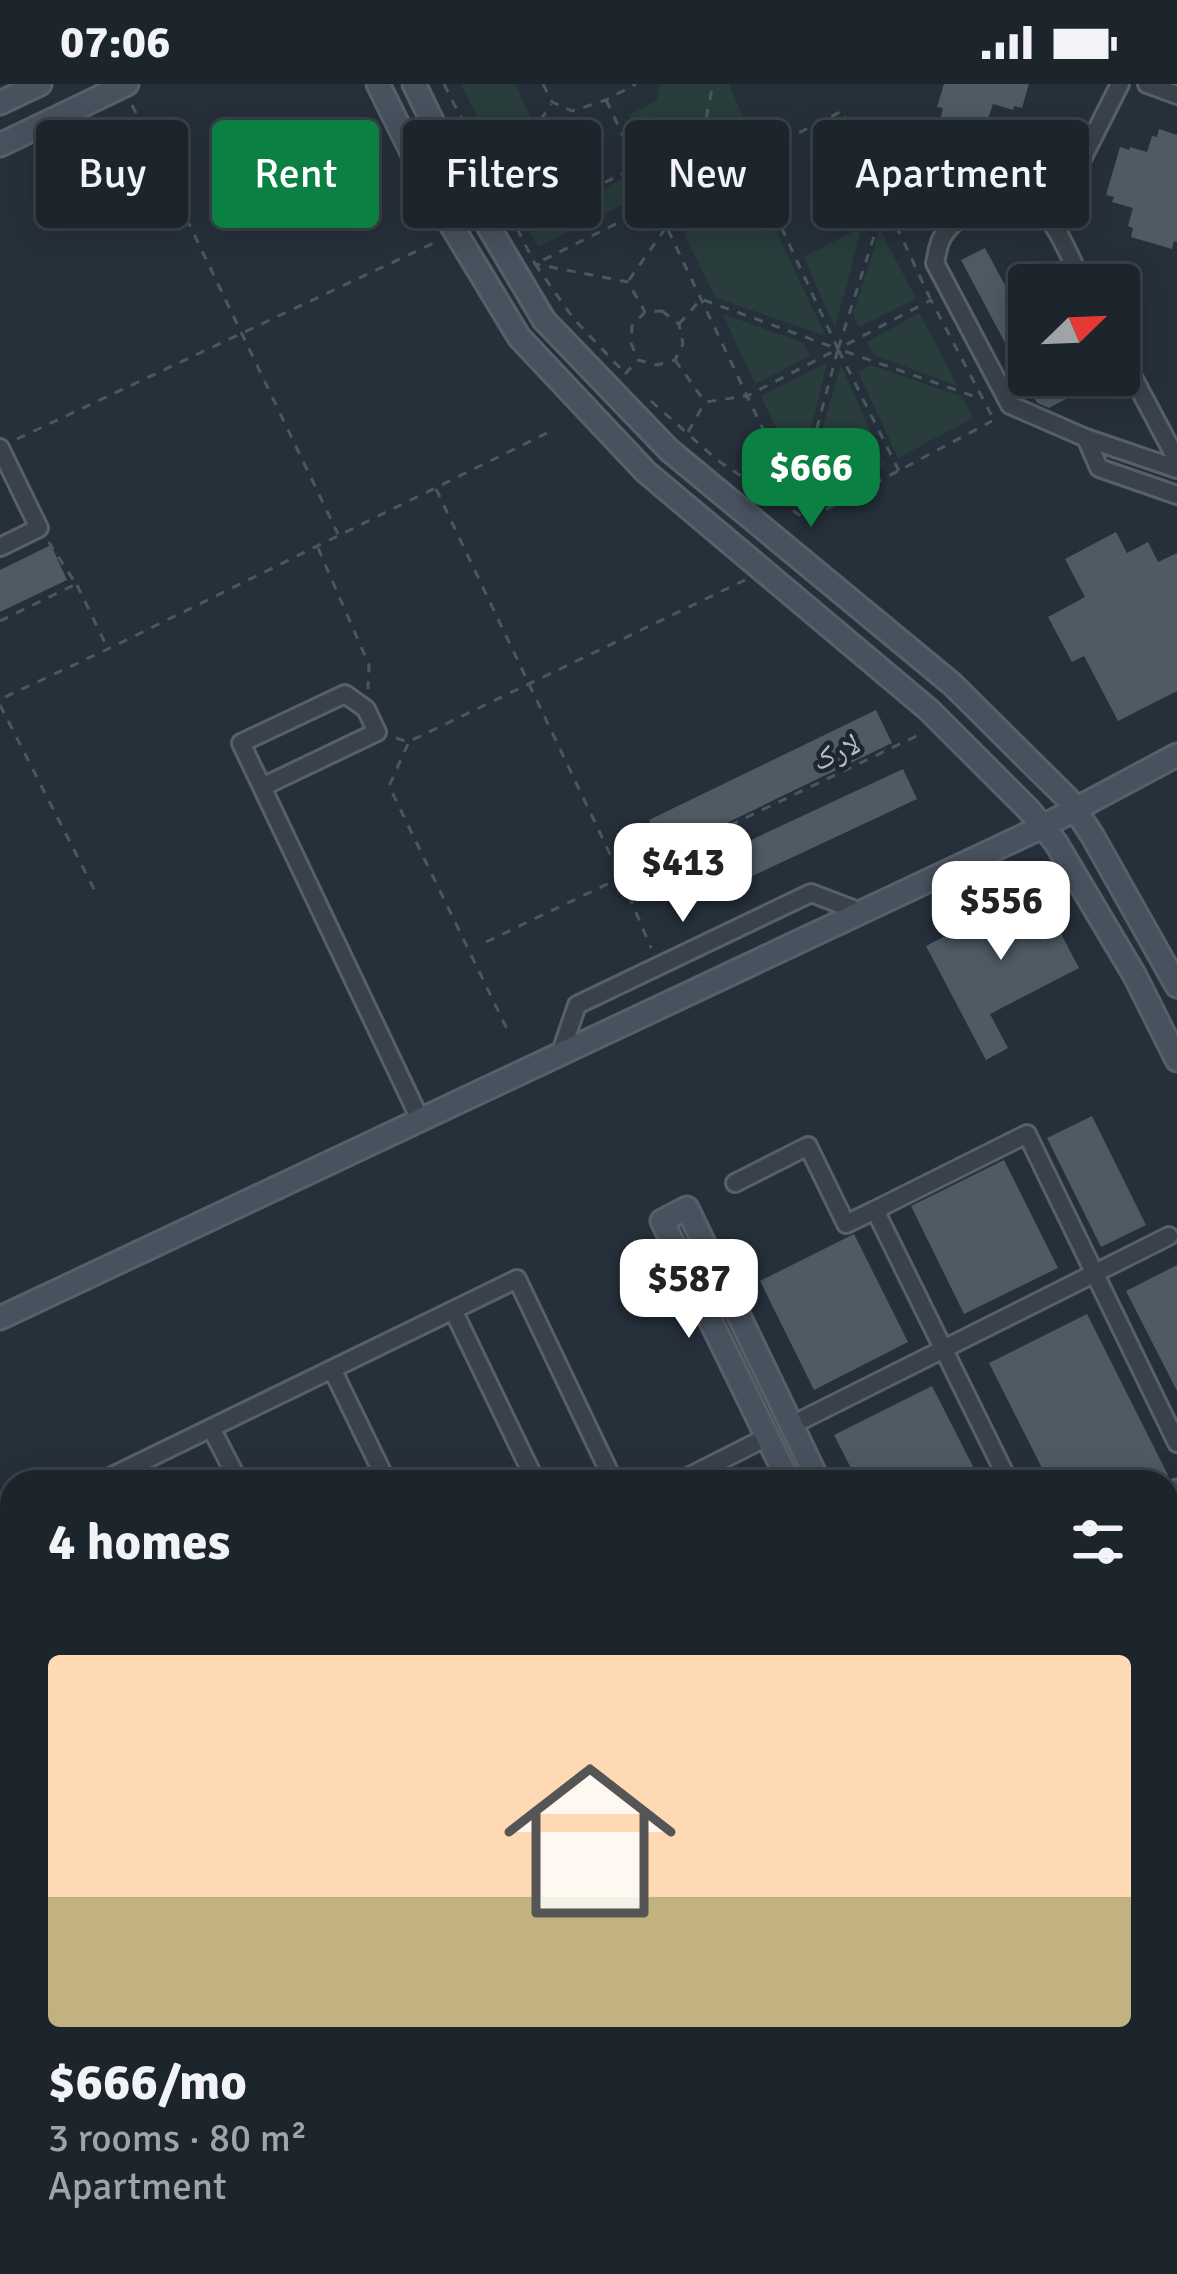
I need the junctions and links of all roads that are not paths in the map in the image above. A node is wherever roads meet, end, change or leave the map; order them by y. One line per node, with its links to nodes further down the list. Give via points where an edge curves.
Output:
1 (40, 84): 8 (street)
2 (378, 84): 24 (street, via 519,337 646,472 943,724)
3 (414, 84): 23 (street, via 544,320 669,450 952,684)
4 (1120, 84): 10 (street)
5 (1148, 84): 7 (street)
6 (125, 85): 9 (street)
7 (1177, 94)
8 (0, 103)
9 (0, 145)
10 (1089, 145)
11 (950, 228): 15 (street, via 935,263 1010,405)
12 (1053, 228): 13 (street)
13 (1073, 264)
14 (1140, 392): 17 (street)
15 (1086, 438): 17 (street); 19 (street, via 1099,468)
16 (0, 448): 18 (street)
17 (1177, 464)
18 (7, 478): 20 (street, via 39,528)
19 (1177, 495)
20 (0, 547)
21 (1177, 755): 23 (street)
22 (262, 787): 22 (street, via 242,743 345,694 366,709 377,732); 29 (street)
23 (1074, 808): 24 (street); 26 (street)
24 (1042, 827): 25 (street); 28 (street)
25 (858, 911): 27 (street); 27 (street, via 811,893 577,1005)
26 (1177, 986)
27 (561, 1052): 29 (street)
28 (1177, 1060)
29 (420, 1119): 35 (street)
30 (735, 1183): 31 (street, via 808,1146 847,1224)
31 (874, 1210): 33 (street, via 1027,1134); 36 (street)
32 (1169, 1235): 33 (street)
33 (1094, 1273): 36 (street); 41 (street)
34 (453, 1310): 37 (street); 45 (street); 46 (street, via 518,1279)
35 (0, 1318)
36 (943, 1349): 38 (street); 50 (street)
37 (332, 1369): 39 (street); 44 (street)
38 (792, 1425): 40 (street); 40 (street, via 687,1208 662,1221); 49 (street)
39 (211, 1428): 42 (street); 43 (street)
40 (767, 1437): 47 (street); 48 (street)
41 (1177, 1443)
42 (129, 1470)
43 (233, 1470)
44 (381, 1470)
45 (530, 1470)
46 (608, 1470)
47 (702, 1470)
48 (783, 1470)
49 (813, 1470)
50 (1003, 1470)

